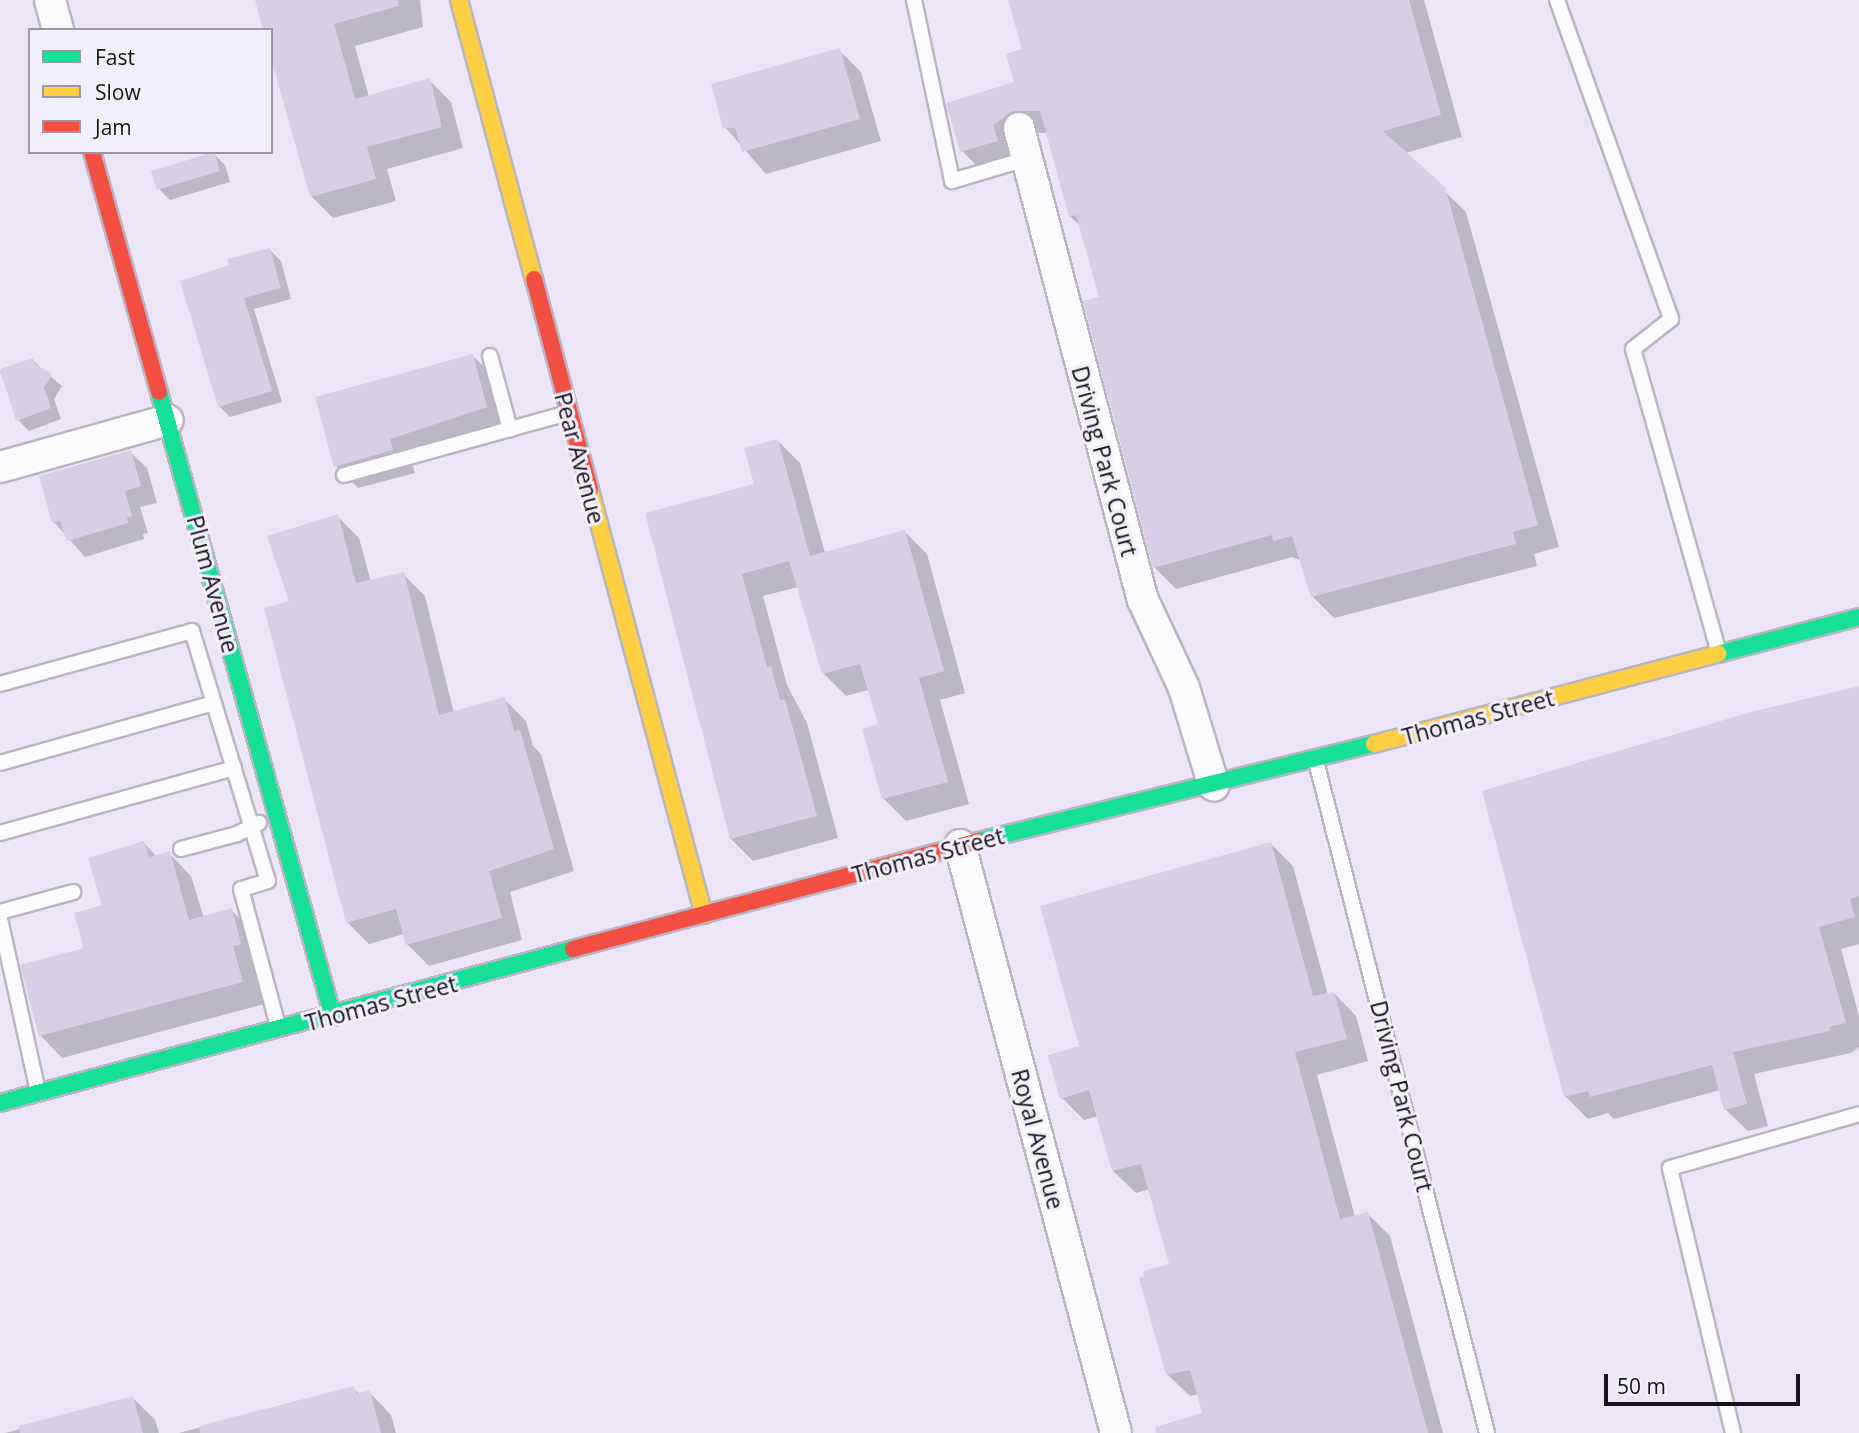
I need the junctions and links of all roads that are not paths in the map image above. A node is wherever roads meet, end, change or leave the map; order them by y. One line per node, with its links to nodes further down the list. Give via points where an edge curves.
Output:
1 (50, 0): 5 (street)
2 (459, 0): 10 (main road, Pear Avenue)
3 (914, 0): 8 (lane, via 952,181)
4 (1558, 0): 16 (lane, via 1671,319 1633,349)
5 (57, 28)
6 (1018, 128): 8 (street, Driving Park Court)
7 (93, 154): 11 (main road, Plum Avenue)
8 (1026, 159): 22 (street, Driving Park Court, via 1143,600 1184,688)
9 (490, 356): 12 (lane)
10 (568, 413): 12 (lane); 30 (main road, Pear Avenue)
11 (168, 420): 13 (street); 23 (main road, Plum Avenue)
12 (510, 429): 14 (lane)
13 (0, 467)
14 (344, 475)
15 (1859, 617): 16 (main road, Thomas Street)
16 (1720, 653): 19 (main road, Thomas Street)
17 (0, 684): 18 (lane, via 192,631)
18 (214, 703): 20 (lane); 21 (lane)
19 (1316, 759): 22 (main road, Thomas Street); 39 (lane, Driving Park Court)
20 (0, 763)
21 (234, 768): 24 (lane); 25 (lane)
22 (1213, 786): 26 (main road, Thomas Street)
23 (277, 816): 24 (lane); 32 (main road, Plum Avenue)
24 (251, 826): 27 (lane); 33 (lane, via 268,881 241,889)
25 (0, 833)
26 (961, 845): 30 (main road, Thomas Street); 38 (street, Royal Avenue)
27 (181, 849)
28 (73, 892): 29 (lane)
29 (0, 912)
30 (704, 915): 32 (main road, Thomas Street)
31 (0, 919): 35 (lane)
32 (333, 1017): 33 (main road, Thomas Street)
33 (279, 1031): 35 (main road, Thomas Street)
34 (0, 1083): 36 (lane)
35 (39, 1093): 36 (main road, Thomas Street)
36 (2, 1103)
37 (1859, 1114): 40 (lane, via 1670,1168)
38 (1116, 1433)
39 (1487, 1433)
40 (1733, 1433)

